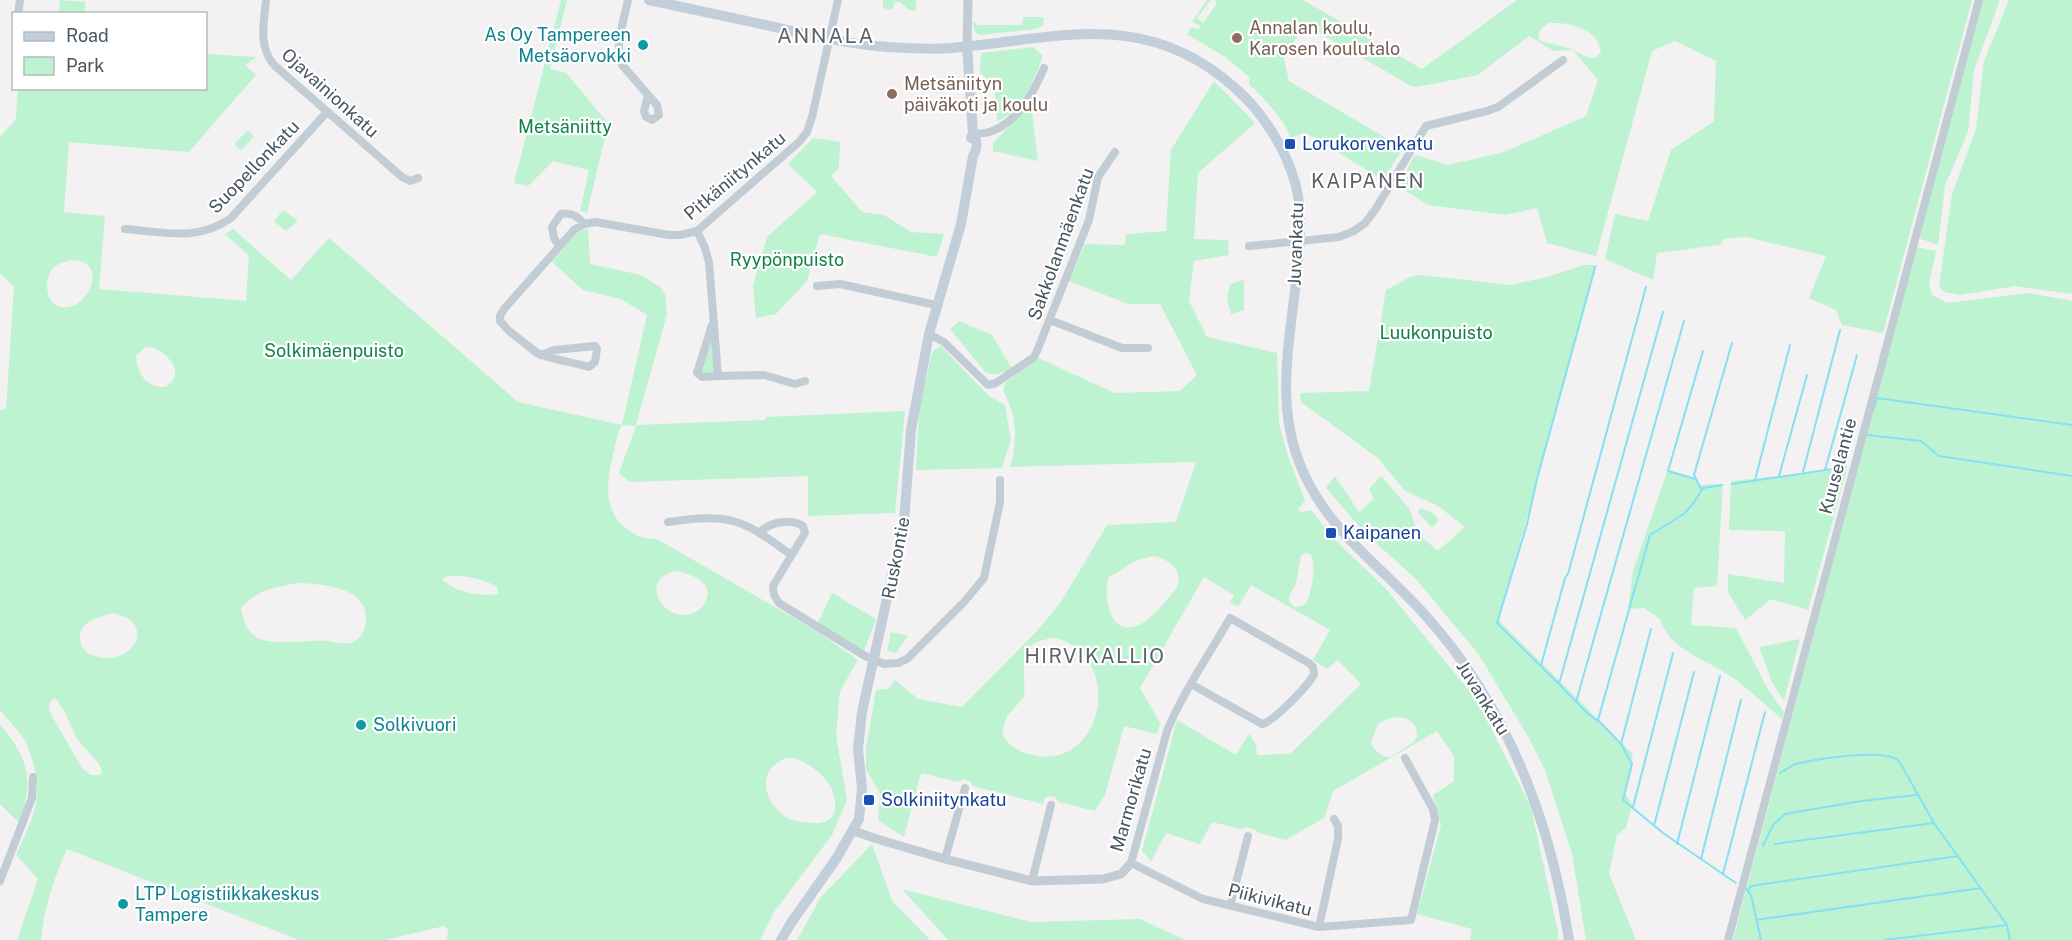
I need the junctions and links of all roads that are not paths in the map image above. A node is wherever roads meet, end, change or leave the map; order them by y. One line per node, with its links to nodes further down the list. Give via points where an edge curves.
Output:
1 (266, 0): 12 (street, Ojavainionkatu, via 263,45 269,59)
2 (628, 0): 11 (street, via 619,57)
3 (649, 0): 7 (main road, Juvankatu)
4 (838, 0): 7 (street, Pitkäniitynkatu)
5 (968, 0): 8 (street)
6 (1979, 0): 52 (street, Kuuselantie)
7 (829, 39): 8 (main road, Juvankatu, via 882,46); 18 (street, Pitkäniitynkatu, via 807,132)
8 (967, 46): 13 (main road, Ruskontie); 19 (main road, Juvankatu, via 1104,33 1175,48 1214,70 1241,93 1281,148 1297,189)
9 (1563, 60): 19 (street, via 1498,107 1426,126 1375,210 1354,231 1339,237)
10 (1044, 68): 13 (street, via 1033,92 1009,120 993,131)
11 (648, 95)
12 (327, 112): 15 (street, Ojavainionkatu, via 402,177 410,181); 17 (street, Suopellonkatu, via 231,218 218,227 194,234)
13 (973, 134): 23 (main road, Ruskontie, via 977,146 961,224)
14 (1115, 152): 24 (street, Sakkolanmäenkatu, via 1098,177 1089,220)
15 (418, 178)
16 (584, 224): 18 (street, Pitkäniitynkatu, via 602,222 669,235); 20 (street); 20 (street, Pitkäniitynkatu, via 577,216 561,214 552,227)
17 (125, 229)
18 (697, 231): 25 (street, via 709,262)
19 (1300, 240): 21 (street); 51 (main road, Juvankatu, via 1285,380 1288,425 1296,455 1307,481 1334,523 1440,632 1495,712 1524,771 1546,830)
20 (559, 246): 28 (street, via 500,316 502,324)
21 (1250, 246)
22 (817, 286): 23 (street, via 840,284)
23 (936, 305): 26 (main road, Ruskontie)
24 (1050, 320): 26 (street, Sakkolanmäenkatu, via 1034,357 988,386 944,342); 27 (street, via 1122,348)
25 (713, 323): 29 (street); 29 (street, via 697,373 702,377)
26 (929, 334): 35 (main road, Ruskontie, via 911,430 904,521)
27 (1148, 348)
28 (542, 355): 28 (street, via 589,367 595,362 597,349 595,346 554,350)
29 (718, 376): 30 (street, via 764,375 798,384)
30 (805, 381)
31 (1000, 480): 35 (street, via 1000,502 984,578 907,659 884,664)
32 (668, 522): 33 (street, via 721,517)
33 (760, 532): 34 (street); 34 (street, via 766,526 783,522 803,526 805,533)
34 (791, 555): 35 (street, via 773,586 779,603)
35 (873, 659): 42 (main road, Ruskontie, via 859,732 861,800)
36 (1191, 684): 36 (street, Marmorikatu, via 1262,724 1271,720 1313,678 1312,667 1230,618); 45 (street, Marmorikatu, via 1167,731)
37 (1405, 758): 49 (street, Piikivikatu, via 1435,820 1411,920)
38 (33, 777): 46 (street, via 32,798)
39 (965, 788): 44 (street)
40 (1051, 805): 47 (street)
41 (1334, 819): 49 (street, via 1338,839)
42 (854, 831): 44 (street, Marmorikatu); 50 (main road, Ruskontie)
43 (1248, 836): 48 (street)
44 (945, 859): 47 (street, Marmorikatu)
45 (1131, 863): 47 (street, Marmorikatu, via 1121,874 1103,879); 48 (street, Piikivikatu, via 1203,899)
46 (0, 881)
47 (1032, 881)
48 (1230, 906): 49 (street, Piikivikatu)
49 (1318, 927)
50 (781, 940)
51 (1569, 940)
52 (1728, 940)

